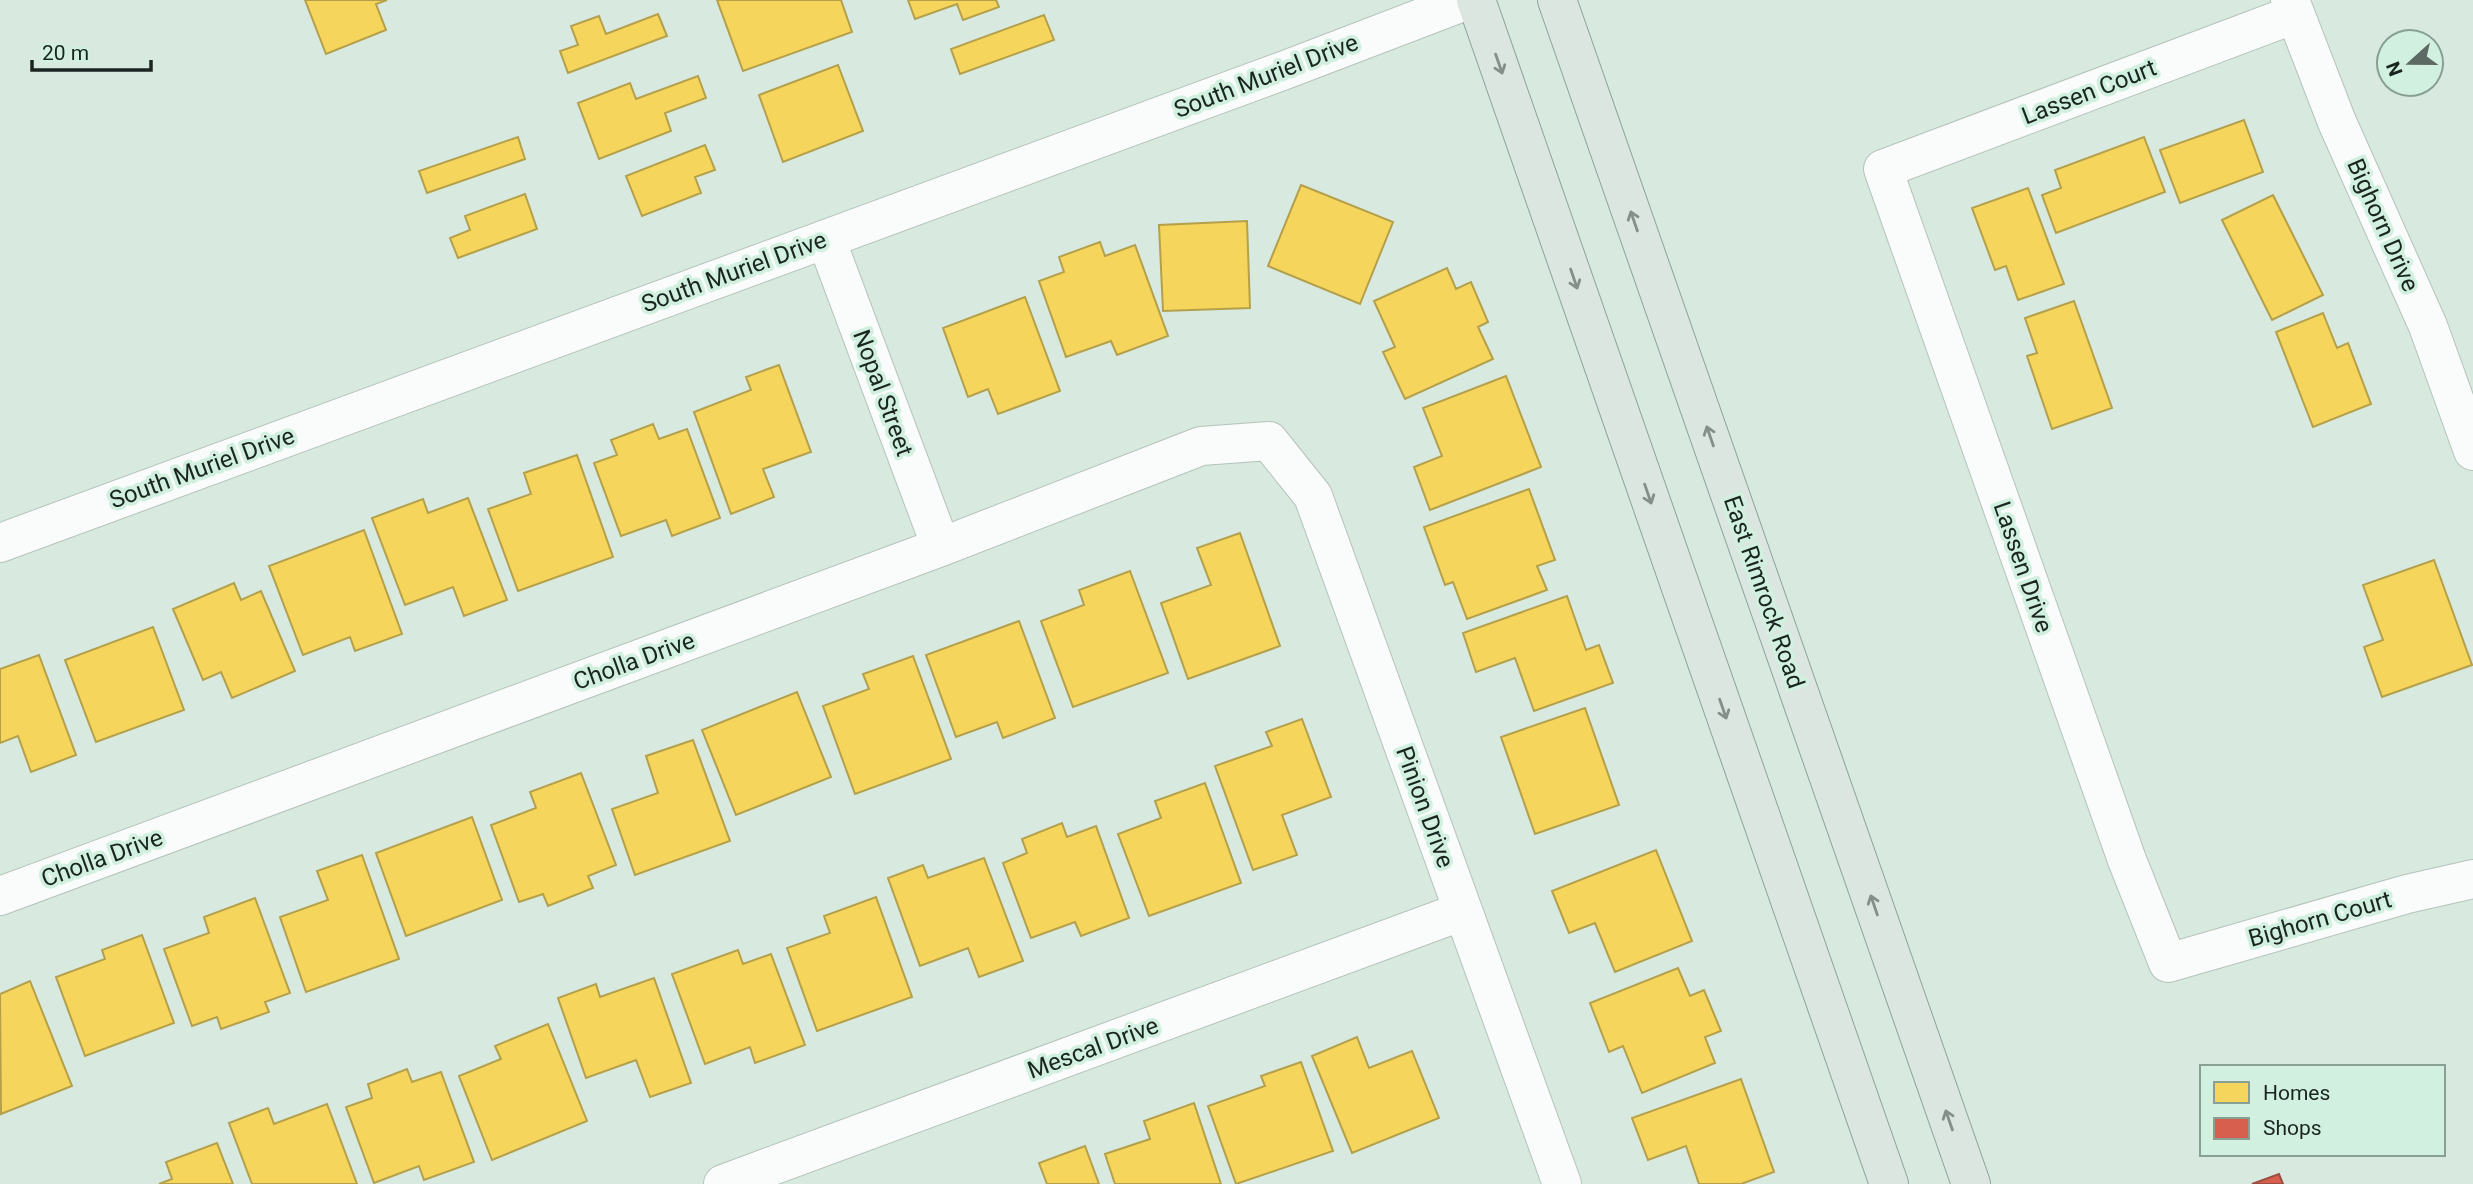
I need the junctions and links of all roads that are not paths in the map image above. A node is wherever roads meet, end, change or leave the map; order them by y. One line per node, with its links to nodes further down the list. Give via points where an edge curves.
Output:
1 (1468, 0): 6 (street, South Muriel Drive)
2 (1476, 0): 17 (main road, one-way to 17)
3 (1557, 0): 18 (main road, East Rimrock Road, one-way to 3)
4 (2293, 7): 5 (street, Lassen Court); 8 (street, Bighorn Drive, via 2428,326)
5 (1883, 169): 14 (street, Lassen Drive, via 2127,860)
6 (826, 239): 9 (street, South Muriel Drive); 10 (street, Nopal Street)
7 (1269, 441): 10 (street, Cholla Drive, via 1201,446); 13 (street, Pinion Drive, via 1313,496)
8 (2473, 451)
9 (0, 543)
10 (941, 547): 12 (street, Cholla Drive)
11 (2473, 878): 14 (street, Bighorn Court)
12 (0, 896)
13 (1463, 911): 15 (street, Mescal Drive); 16 (street, Pinion Drive)
14 (2168, 963)
15 (723, 1184)
16 (1562, 1184)
17 (1889, 1184)
18 (1971, 1184)

